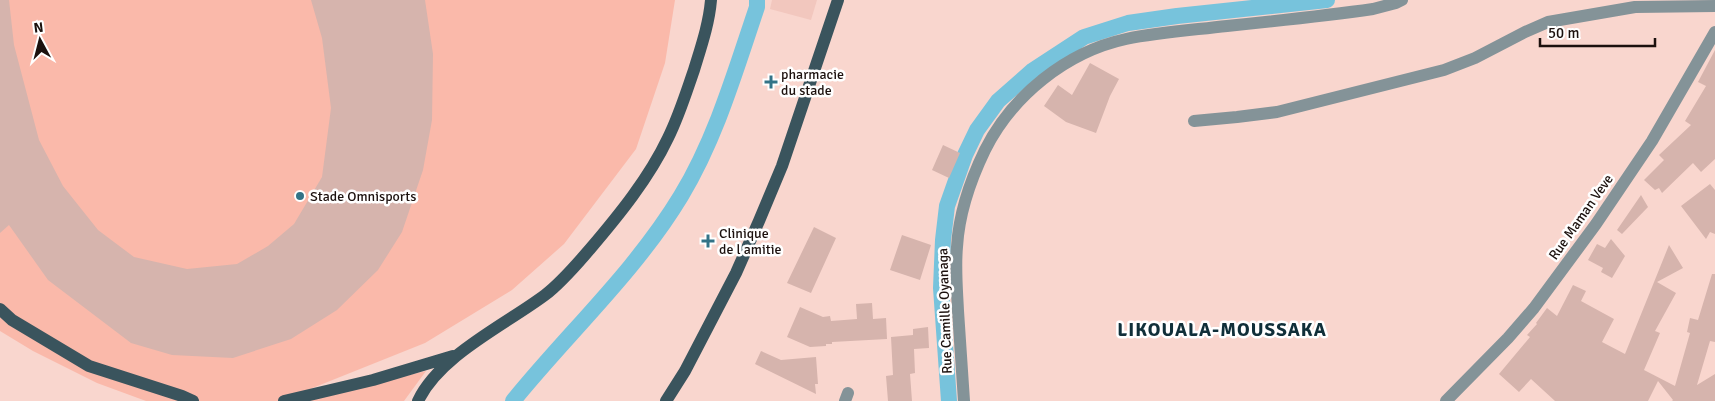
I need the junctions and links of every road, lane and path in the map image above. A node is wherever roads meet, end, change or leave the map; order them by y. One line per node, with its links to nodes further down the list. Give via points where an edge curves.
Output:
1 (711, 0): 8 (main road, via 703,42 668,138 625,206 576,266 547,294)
2 (838, 0): 12 (main road, via 782,166 759,221 736,273)
3 (1402, 0): 13 (street, Rue Camille Oyanaga, via 1373,9 1124,39 1072,59 1026,94 993,134 965,197 956,245)
4 (1715, 6): 6 (street, via 1635,7 1548,22 1444,70 1276,112)
5 (1715, 32): 14 (street, Rue Maman Veve, via 1652,141 1596,224 1534,308)
6 (1194, 121)
7 (0, 309): 9 (main road, via 12,320 89,366)
8 (457, 354): 10 (main road, via 373,380); 11 (main road)
9 (193, 401)
10 (284, 401)
11 (418, 401)
12 (666, 401)
13 (964, 401)
14 (1446, 401)

